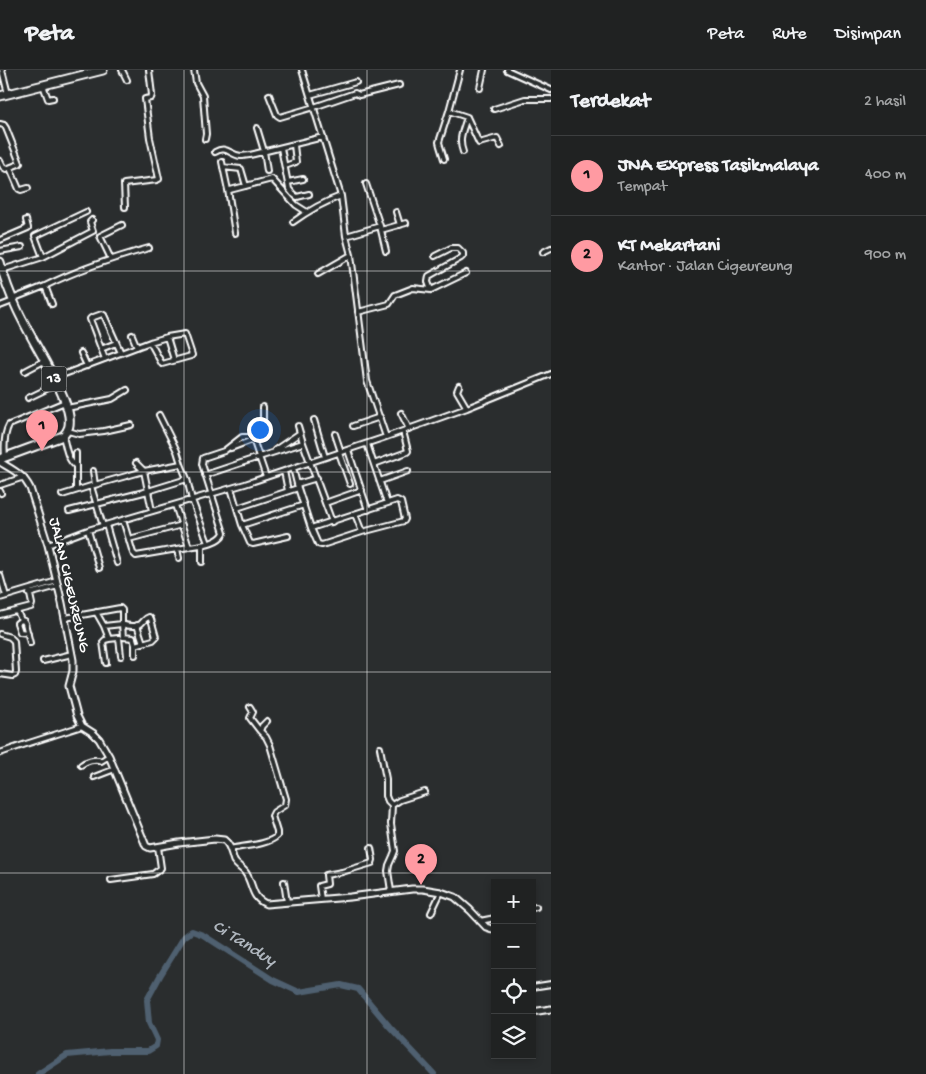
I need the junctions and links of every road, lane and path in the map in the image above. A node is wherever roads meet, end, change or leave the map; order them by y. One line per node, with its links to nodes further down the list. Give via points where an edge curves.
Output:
1 (2, 70): 16 (street)
2 (102, 70): 12 (highway)
3 (122, 70): 10 (street)
4 (149, 70): 51 (street, via 152,97 145,99 146,116 159,179 124,183)
5 (194, 70): 29 (street, via 196,84 203,96)
6 (302, 70): 18 (street)
7 (460, 70): 24 (street)
8 (484, 70): 14 (street)
9 (507, 70): 15 (street)
10 (127, 80)
11 (356, 82): 18 (street)
12 (43, 85): 16 (highway); 20 (street, via 48,99)
13 (399, 85): 22 (street, via 359,95 354,93)
14 (480, 88)
15 (551, 90)
16 (8, 94): 19 (highway)
17 (270, 95): 22 (street, via 279,117)
18 (310, 95): 22 (street)
19 (0, 96)
20 (53, 98)
21 (551, 98): 23 (street, via 525,99)
22 (314, 107): 28 (street)
23 (494, 109)
24 (448, 111): 25 (street); 36 (street, via 440,142)
25 (467, 117): 31 (street, via 480,144 498,138); 35 (street, via 460,144)
26 (0, 124): 41 (street, via 6,128 19,161)
27 (257, 128): 34 (street)
28 (323, 138): 30 (street); 50 (street)
29 (205, 139)
30 (294, 145): 32 (street); 39 (street, via 296,162)
31 (501, 146)
32 (281, 148): 34 (street); 39 (street)
33 (215, 152): 34 (street, via 224,149 240,156)
34 (264, 152): 42 (street)
35 (463, 152)
36 (444, 159)
37 (0, 160): 41 (street, via 4,169)
38 (222, 162): 40 (street)
39 (284, 166): 44 (street)
40 (223, 167): 46 (street, via 241,169); 48 (street)
41 (10, 168): 47 (street, via 19,189)
42 (267, 171)
43 (303, 179): 44 (street)
44 (288, 182): 49 (street, via 295,196)
45 (366, 184): 61 (street)
46 (246, 186): 48 (street); 53 (street, via 273,179 296,205)
47 (28, 188)
48 (228, 190): 62 (street)
49 (309, 194)
50 (342, 196): 53 (street); 63 (street)
51 (125, 207)
52 (86, 212): 73 (street, via 35,236)
53 (307, 212): 57 (street)
54 (396, 212): 60 (street)
55 (26, 220): 64 (street, via 28,228)
56 (92, 220): 73 (street, via 93,231)
57 (293, 222)
58 (406, 223): 60 (street)
59 (122, 225): 74 (street, via 100,236)
60 (400, 225): 61 (street)
61 (381, 228): 63 (street); 69 (street)
62 (235, 233)
63 (346, 236): 71 (street)
64 (0, 240)
65 (22, 247): 68 (street)
66 (149, 248): 74 (street)
67 (551, 248): 70 (street)
68 (0, 251)
69 (386, 251)
70 (543, 252)
71 (351, 256): 77 (street); 83 (street)
72 (435, 256): 79 (street, via 454,247 463,255 429,276)
73 (43, 257): 75 (street)
74 (111, 259): 78 (street)
75 (1, 266): 80 (highway, 13)
76 (466, 273): 79 (street)
77 (318, 274)
78 (45, 286): 80 (street); 81 (street)
79 (431, 290): 83 (street, via 414,288 395,295 389,304)
80 (13, 300): 82 (street); 94 (highway, 13)
81 (52, 304)
82 (0, 306)
83 (358, 312): 107 (street, via 367,381)
84 (132, 335): 88 (street)
85 (167, 336): 86 (street); 93 (street); 93 (street, via 185,334 192,354)
86 (150, 342): 88 (street); 93 (street, via 162,364)
87 (116, 343): 89 (street); 89 (street, via 104,314 91,318); 91 (street)
88 (137, 347): 91 (street)
89 (101, 349): 92 (street)
90 (81, 353): 95 (street)
91 (120, 353): 92 (street)
92 (105, 359): 95 (street)
93 (174, 360)
94 (44, 361): 96 (street); 98 (highway, 13)
95 (87, 366): 98 (street)
96 (24, 371)
97 (551, 374): 104 (street)
98 (55, 381): 101 (street); 102 (highway, 13)
99 (459, 386): 104 (street, via 457,391)
100 (127, 390): 102 (street, via 106,400)
101 (28, 398)
102 (66, 405): 113 (highway, 13, via 70,421); 128 (street, via 9,425)
103 (263, 407): 119 (street, via 262,430)
104 (467, 408): 112 (street)
105 (401, 413): 112 (street)
106 (159, 415): 131 (street)
107 (380, 417): 111 (street); 118 (street)
108 (314, 420): 127 (street)
109 (131, 425): 113 (street, via 78,434)
110 (298, 426): 115 (street)
111 (352, 426)
112 (408, 429): 114 (street)
113 (68, 431): 117 (highway)
114 (404, 431): 118 (street); 132 (street, via 407,452)
115 (300, 433): 120 (street); 125 (street)
116 (335, 434): 123 (street)
117 (63, 436): 128 (highway); 133 (street, via 69,459)
118 (386, 437): 121 (street)
119 (254, 441): 126 (street); 139 (street, via 242,437 222,452 205,457 202,462)
120 (303, 443): 125 (street); 129 (street)
121 (367, 444): 122 (street); 132 (street)
122 (348, 450): 123 (street); 152 (street)
123 (340, 452): 127 (street); 145 (street)
124 (76, 453): 133 (street)
125 (270, 453): 126 (street)
126 (259, 456): 139 (street); 141 (street)
127 (325, 456): 129 (street)
128 (2, 459): 140 (street)
129 (311, 462): 134 (street); 142 (street)
130 (136, 463): 136 (street)
131 (181, 464): 136 (street); 143 (street)
132 (374, 464): 144 (street)
133 (76, 466): 150 (street)
134 (293, 468): 137 (street); 148 (street)
135 (93, 471): 146 (street)
136 (144, 471): 146 (street); 151 (street)
137 (284, 471): 141 (street); 153 (street)
138 (408, 471): 144 (street)
139 (205, 475): 155 (street)
140 (24, 477): 147 (street); 178 (street, JALAN CIGEUREUNG)
141 (266, 477): 149 (street)
142 (317, 478): 148 (street); 157 (street)
143 (187, 479): 151 (street); 156 (street)
144 (380, 481): 158 (street)
145 (350, 484)
146 (93, 485): 150 (street); 159 (street)
147 (0, 486)
148 (298, 486): 153 (street); 161 (street)
149 (231, 488): 155 (street); 162 (street)
150 (76, 490): 154 (street)
151 (148, 490): 159 (street); 165 (street)
152 (362, 490): 157 (street); 163 (street)
153 (288, 491): 162 (street)
154 (62, 494)
155 (211, 494): 156 (street); 177 (street, via 224,533)
156 (192, 500): 160 (street); 177 (street)
157 (325, 503): 168 (street)
158 (387, 503): 163 (street); 174 (street, via 400,501 405,520)
159 (96, 504): 164 (street); 171 (street)
160 (175, 505): 165 (street); 169 (street)
161 (304, 505): 170 (street); 172 (street)
162 (237, 508): 170 (street)
163 (368, 510): 166 (street)
164 (69, 511)
165 (152, 511): 167 (street)
166 (355, 514): 168 (street); 174 (street)
167 (123, 520): 171 (street); 176 (street)
168 (332, 522): 172 (street)
169 (182, 525): 176 (street); 180 (street)
170 (242, 525): 175 (street, via 252,544)
171 (104, 526): 173 (street); 184 (street)
172 (312, 528): 174 (street, via 320,545)
173 (88, 530): 178 (street); 185 (street)
174 (362, 532)
175 (288, 536)
176 (128, 539): 181 (street, via 136,556)
177 (208, 544): 179 (street)
178 (48, 545): 187 (street, JALAN CIGEUREUNG)
179 (202, 545): 180 (street); 183 (street)
180 (189, 547): 181 (street)
181 (177, 549): 182 (street)
182 (179, 558)
183 (202, 562)
184 (117, 563)
185 (99, 568)
186 (0, 575): 189 (street)
187 (57, 583): 188 (street); 194 (street, JALAN CIGEUREUNG)
188 (29, 592): 189 (street); 191 (street, via 31,607)
189 (6, 596): 190 (street)
190 (0, 598)
191 (17, 611): 193 (street); 195 (street)
192 (96, 612): 194 (street); 196 (street, via 120,608); 198 (street)
193 (0, 615)
194 (67, 618): 207 (street, JALAN CIGEUREUNG)
195 (20, 620): 199 (street, via 24,621); 199 (street, via 20,632)
196 (122, 624): 197 (street); 198 (street); 201 (street)
197 (137, 625): 205 (street); 205 (street, via 146,617 151,619 156,637)
198 (104, 626): 203 (street)
199 (28, 633): 204 (street)
200 (0, 634): 212 (street, via 14,641 16,672 13,676)
201 (124, 637): 202 (street); 206 (street, via 132,637)
202 (118, 638): 203 (street); 209 (street)
203 (109, 639): 211 (street, via 103,642)
204 (30, 643)
205 (143, 643): 206 (street)
206 (135, 645): 208 (street)
207 (72, 654): 210 (street); 215 (street, JALAN CIGEUREUNG, via 74,668 70,690)
208 (135, 655)
209 (121, 656)
210 (43, 661)
211 (106, 662)
212 (0, 674)
213 (250, 707): 216 (street, via 253,712 250,718)
214 (267, 721): 216 (street)
215 (82, 726): 218 (street); 219 (street, JALAN CIGEUREUNG, via 98,737)
216 (260, 731): 227 (street, via 270,745 286,804 272,816 276,838)
217 (380, 748): 224 (street, via 386,796)
218 (0, 753)
219 (109, 756): 220 (street); 221 (street, JALAN CIGEUREUNG)
220 (81, 765)
221 (115, 769): 222 (street); 225 (street, JALAN CIGEUREUNG, via 144,844 149,848)
222 (94, 777)
223 (425, 792): 224 (street)
224 (392, 804): 230 (street, via 395,851 388,871)
225 (158, 847): 227 (street, via 222,839 228,842); 228 (street, via 160,870 153,874)
226 (371, 848): 232 (street, via 372,863 326,875 326,884 319,886)
227 (230, 849): 233 (street, via 234,861 245,872 260,901 270,904)
228 (111, 880)
229 (284, 882): 233 (street)
230 (391, 891): 231 (street, via 418,888); 232 (street)
231 (441, 892): 234 (street); 236 (street, via 457,898)
232 (321, 899): 233 (street)
233 (287, 902)
234 (431, 914)
235 (491, 919): 236 (street)
236 (480, 921): 237 (street)
237 (491, 929)
238 (551, 984): 239 (street)
239 (536, 986)
240 (551, 1010): 241 (street)
241 (536, 1012)

